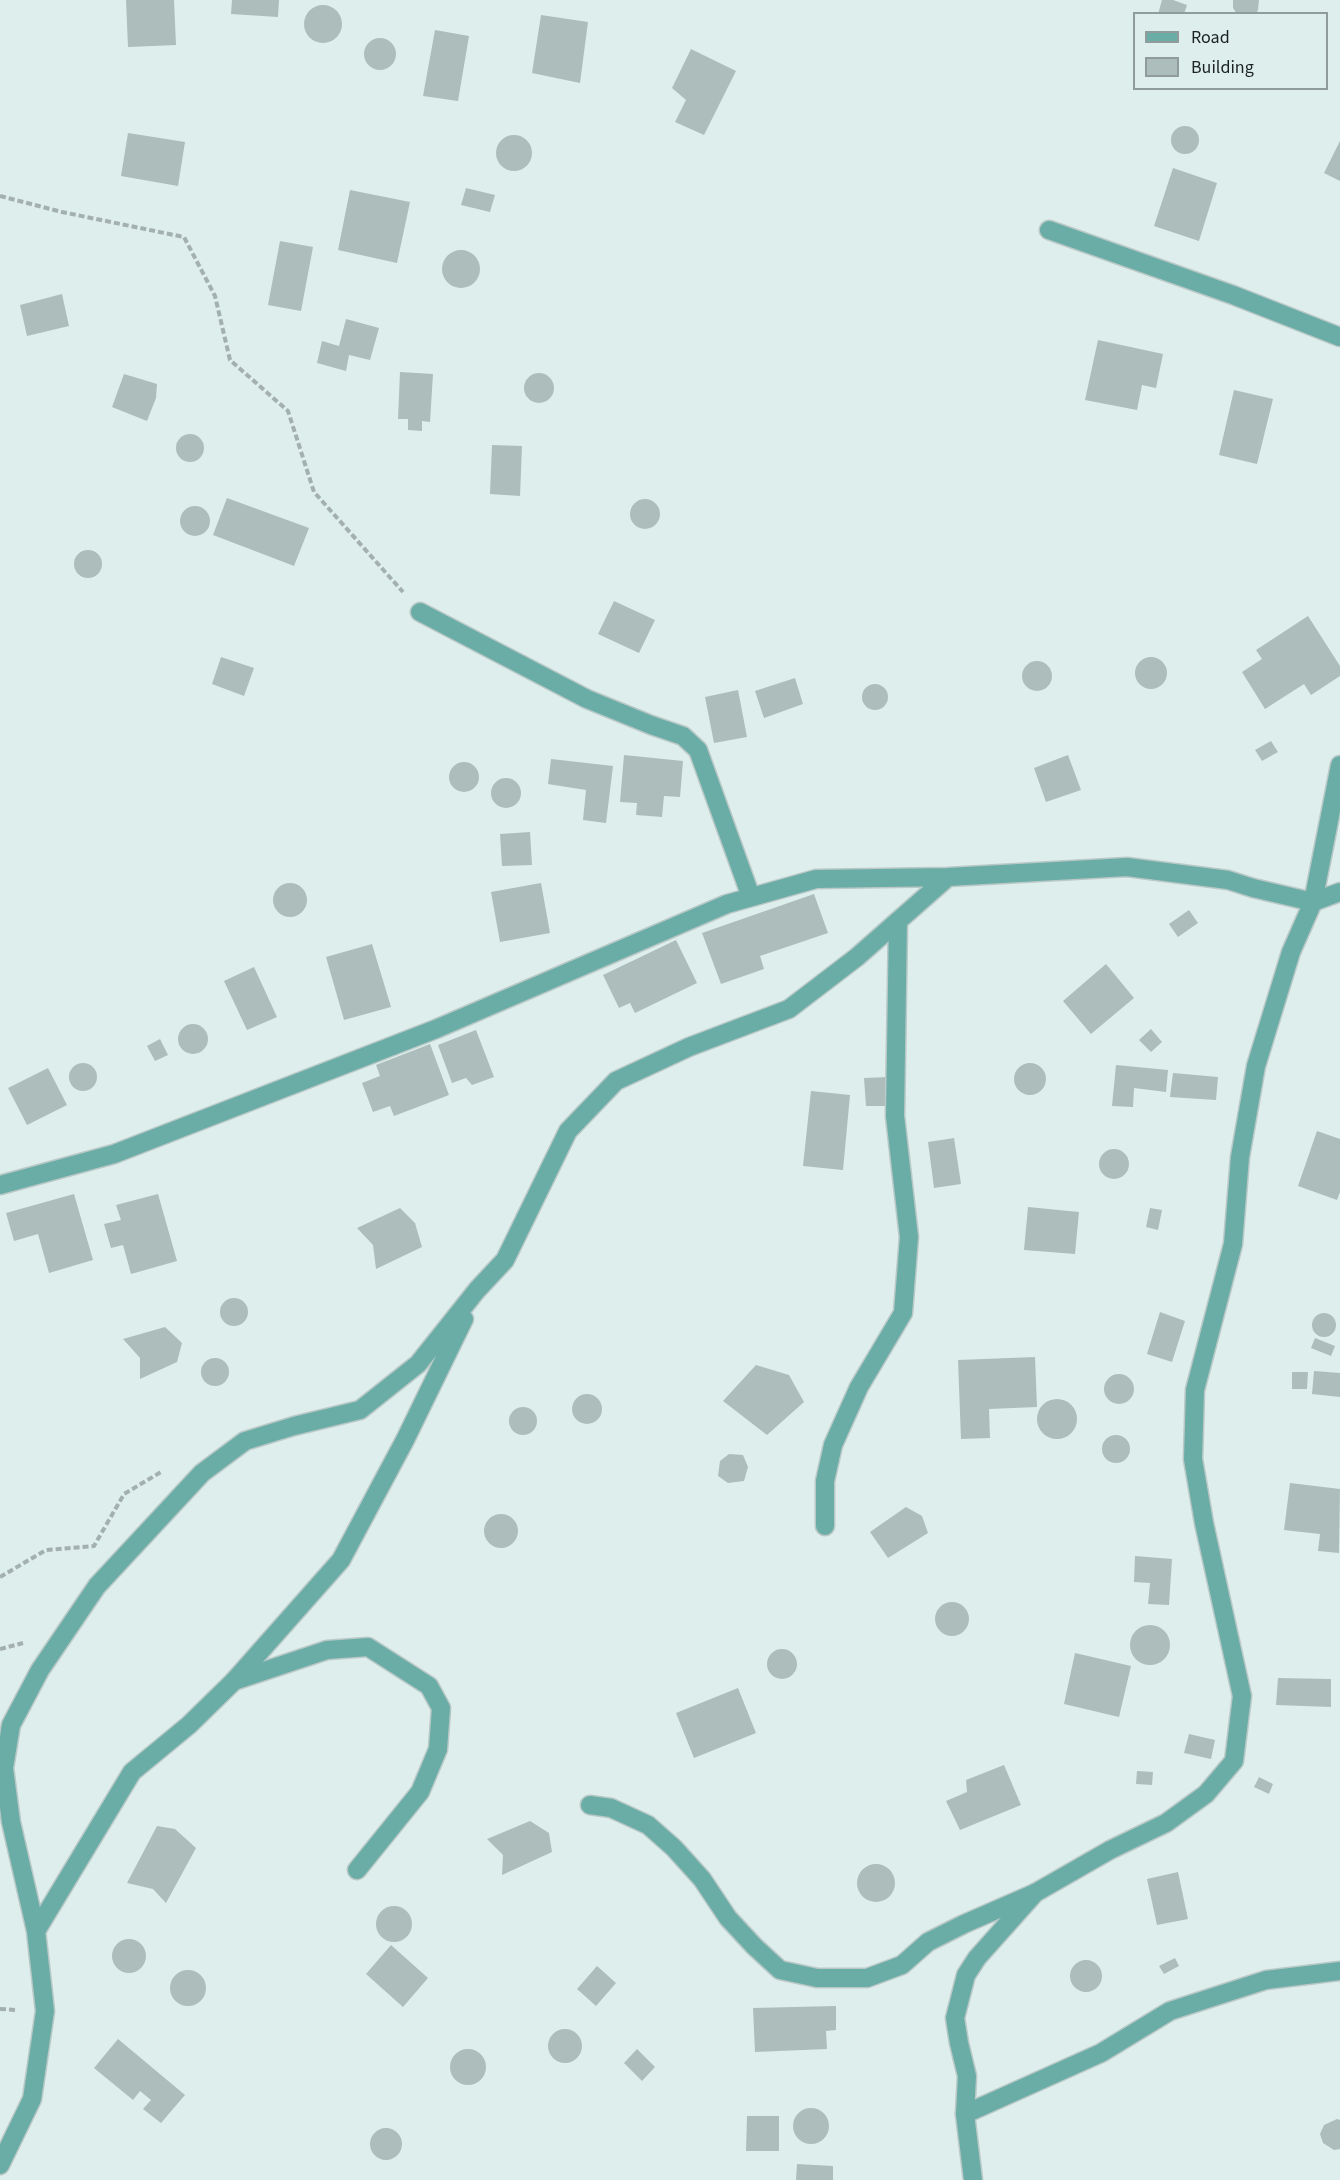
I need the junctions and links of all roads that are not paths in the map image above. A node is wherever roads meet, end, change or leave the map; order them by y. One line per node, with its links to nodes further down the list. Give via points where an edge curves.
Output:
1 (1049, 230): 2 (street)
2 (1340, 337)
3 (420, 612): 7 (street, via 587,699 683,736 698,750)
4 (1340, 765): 8 (street)
5 (948, 877): 7 (street, via 816,879); 8 (street, via 1127,867 1228,880); 9 (street)
6 (1340, 892): 8 (street)
7 (751, 897): 10 (street, via 436,1029 114,1154)
8 (1313, 902): 16 (street, via 1291,952 1256,1066 1240,1157 1233,1244 1195,1390 1193,1459 1242,1696 1234,1761 1206,1794 1166,1823)
9 (898, 921): 11 (street, via 789,1009 688,1047 616,1081 568,1131 505,1260); 12 (street, via 894,1116 909,1237 903,1313 859,1387 833,1445 825,1481)
10 (0, 1185)
11 (477, 1290): 13 (street, via 405,1440 340,1560); 17 (street, via 418,1364 360,1410 245,1441 202,1473 97,1586 40,1670 11,1725 4,1768 11,1822)
12 (825, 1526)
13 (234, 1681): 15 (street, via 327,1650 368,1647 429,1686 441,1708 438,1749 420,1792); 17 (street, via 132,1772)
14 (590, 1805): 16 (street, via 611,1808 648,1824 702,1879 728,1918 780,1970 816,1978 867,1978 902,1965 928,1942)
15 (357, 1870)
16 (1035, 1893): 19 (street, via 966,1975 955,2018 967,2076)
17 (36, 1931): 20 (street, via 45,2011 32,2099)
18 (1340, 1971): 19 (street, via 1266,1980 1170,2011 1101,2054)
19 (965, 2114): 21 (street)
20 (0, 2164)
21 (973, 2180)

